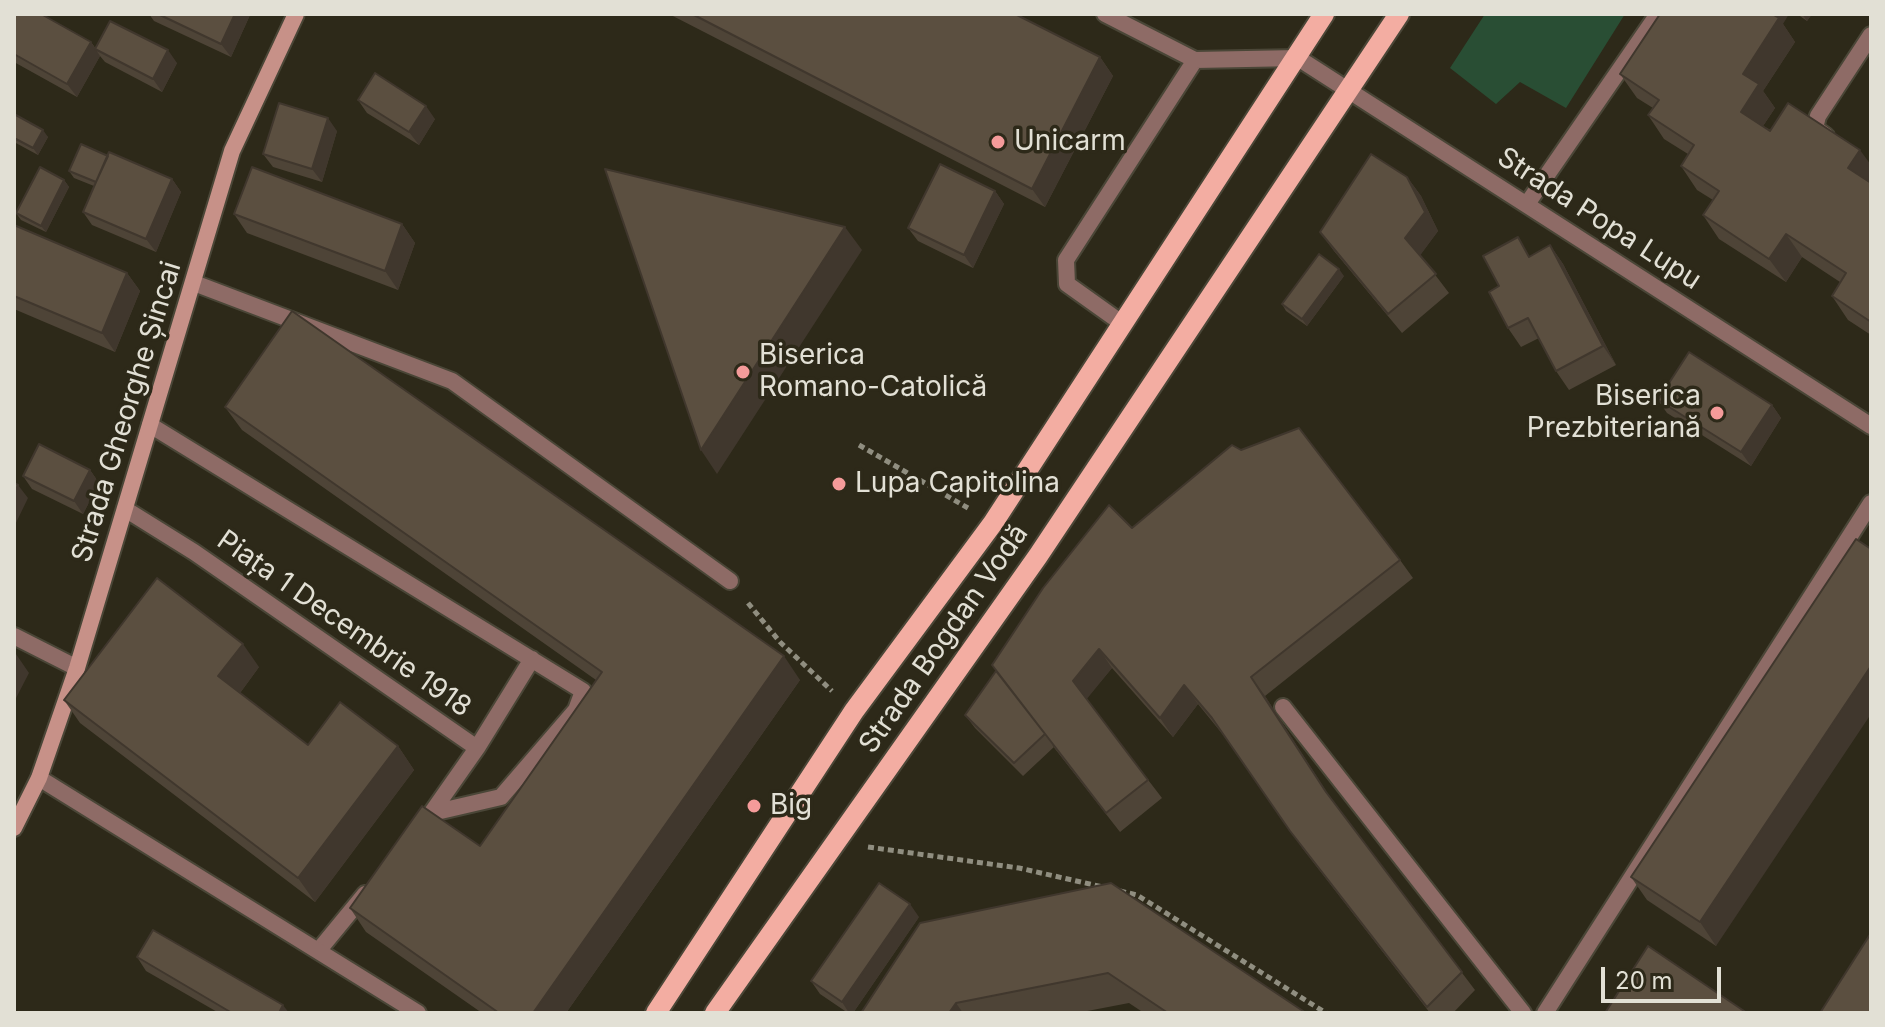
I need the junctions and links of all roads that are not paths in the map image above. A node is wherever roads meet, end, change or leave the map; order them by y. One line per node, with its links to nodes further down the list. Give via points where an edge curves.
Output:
1 (296, 14): 12 (main road, Strada Gheorghe Șincai, via 232,151)
2 (1105, 14): 8 (street)
3 (1324, 14): 7 (main road, Strada Bogdan Vodă)
4 (1399, 14): 9 (main road, Strada Bogdan Vodă)
5 (1658, 14): 11 (street)
6 (1871, 35): 10 (street, via 1818,116 1815,128)
7 (1298, 58): 8 (street); 9 (street, Strada Popa Lupu); 13 (main road, Strada Bogdan Vodă)
8 (1195, 60): 13 (street, via 1066,260 1067,284)
9 (1348, 90): 11 (street, Strada Popa Lupu); 30 (main road, Strada Bogdan Vodă, via 1038,556)
10 (1836, 143)
11 (1527, 204): 15 (street, Strada Popa Lupu)
12 (194, 283): 14 (main road, Strada Gheorghe Șincai); 18 (street, via 452,381)
13 (1123, 324): 29 (main road, Strada Bogdan Vodă, via 993,523 854,711)
14 (150, 425): 17 (main road, Strada Gheorghe Șincai); 20 (street)
15 (1871, 426)
16 (1871, 503): 32 (street)
17 (125, 509): 21 (main road, Strada Gheorghe Șincai); 23 (street, Piața 1 Decembrie 1918)
18 (730, 581)
19 (14, 636): 21 (street)
20 (532, 659): 23 (street); 23 (street, Piața 1 Decembrie 1918, via 583,691 576,710 501,797 427,818)
21 (77, 668): 24 (main road, Strada Gheorghe Șincai)
22 (1283, 707): 31 (street)
23 (477, 748)
24 (39, 778): 25 (main road, Strada Gheorghe Șincai); 27 (street)
25 (14, 828)
26 (376, 881): 27 (street)
27 (319, 950): 28 (street)
28 (418, 1013)
29 (656, 1013)
30 (715, 1013)
31 (1523, 1013)
32 (1545, 1013)

